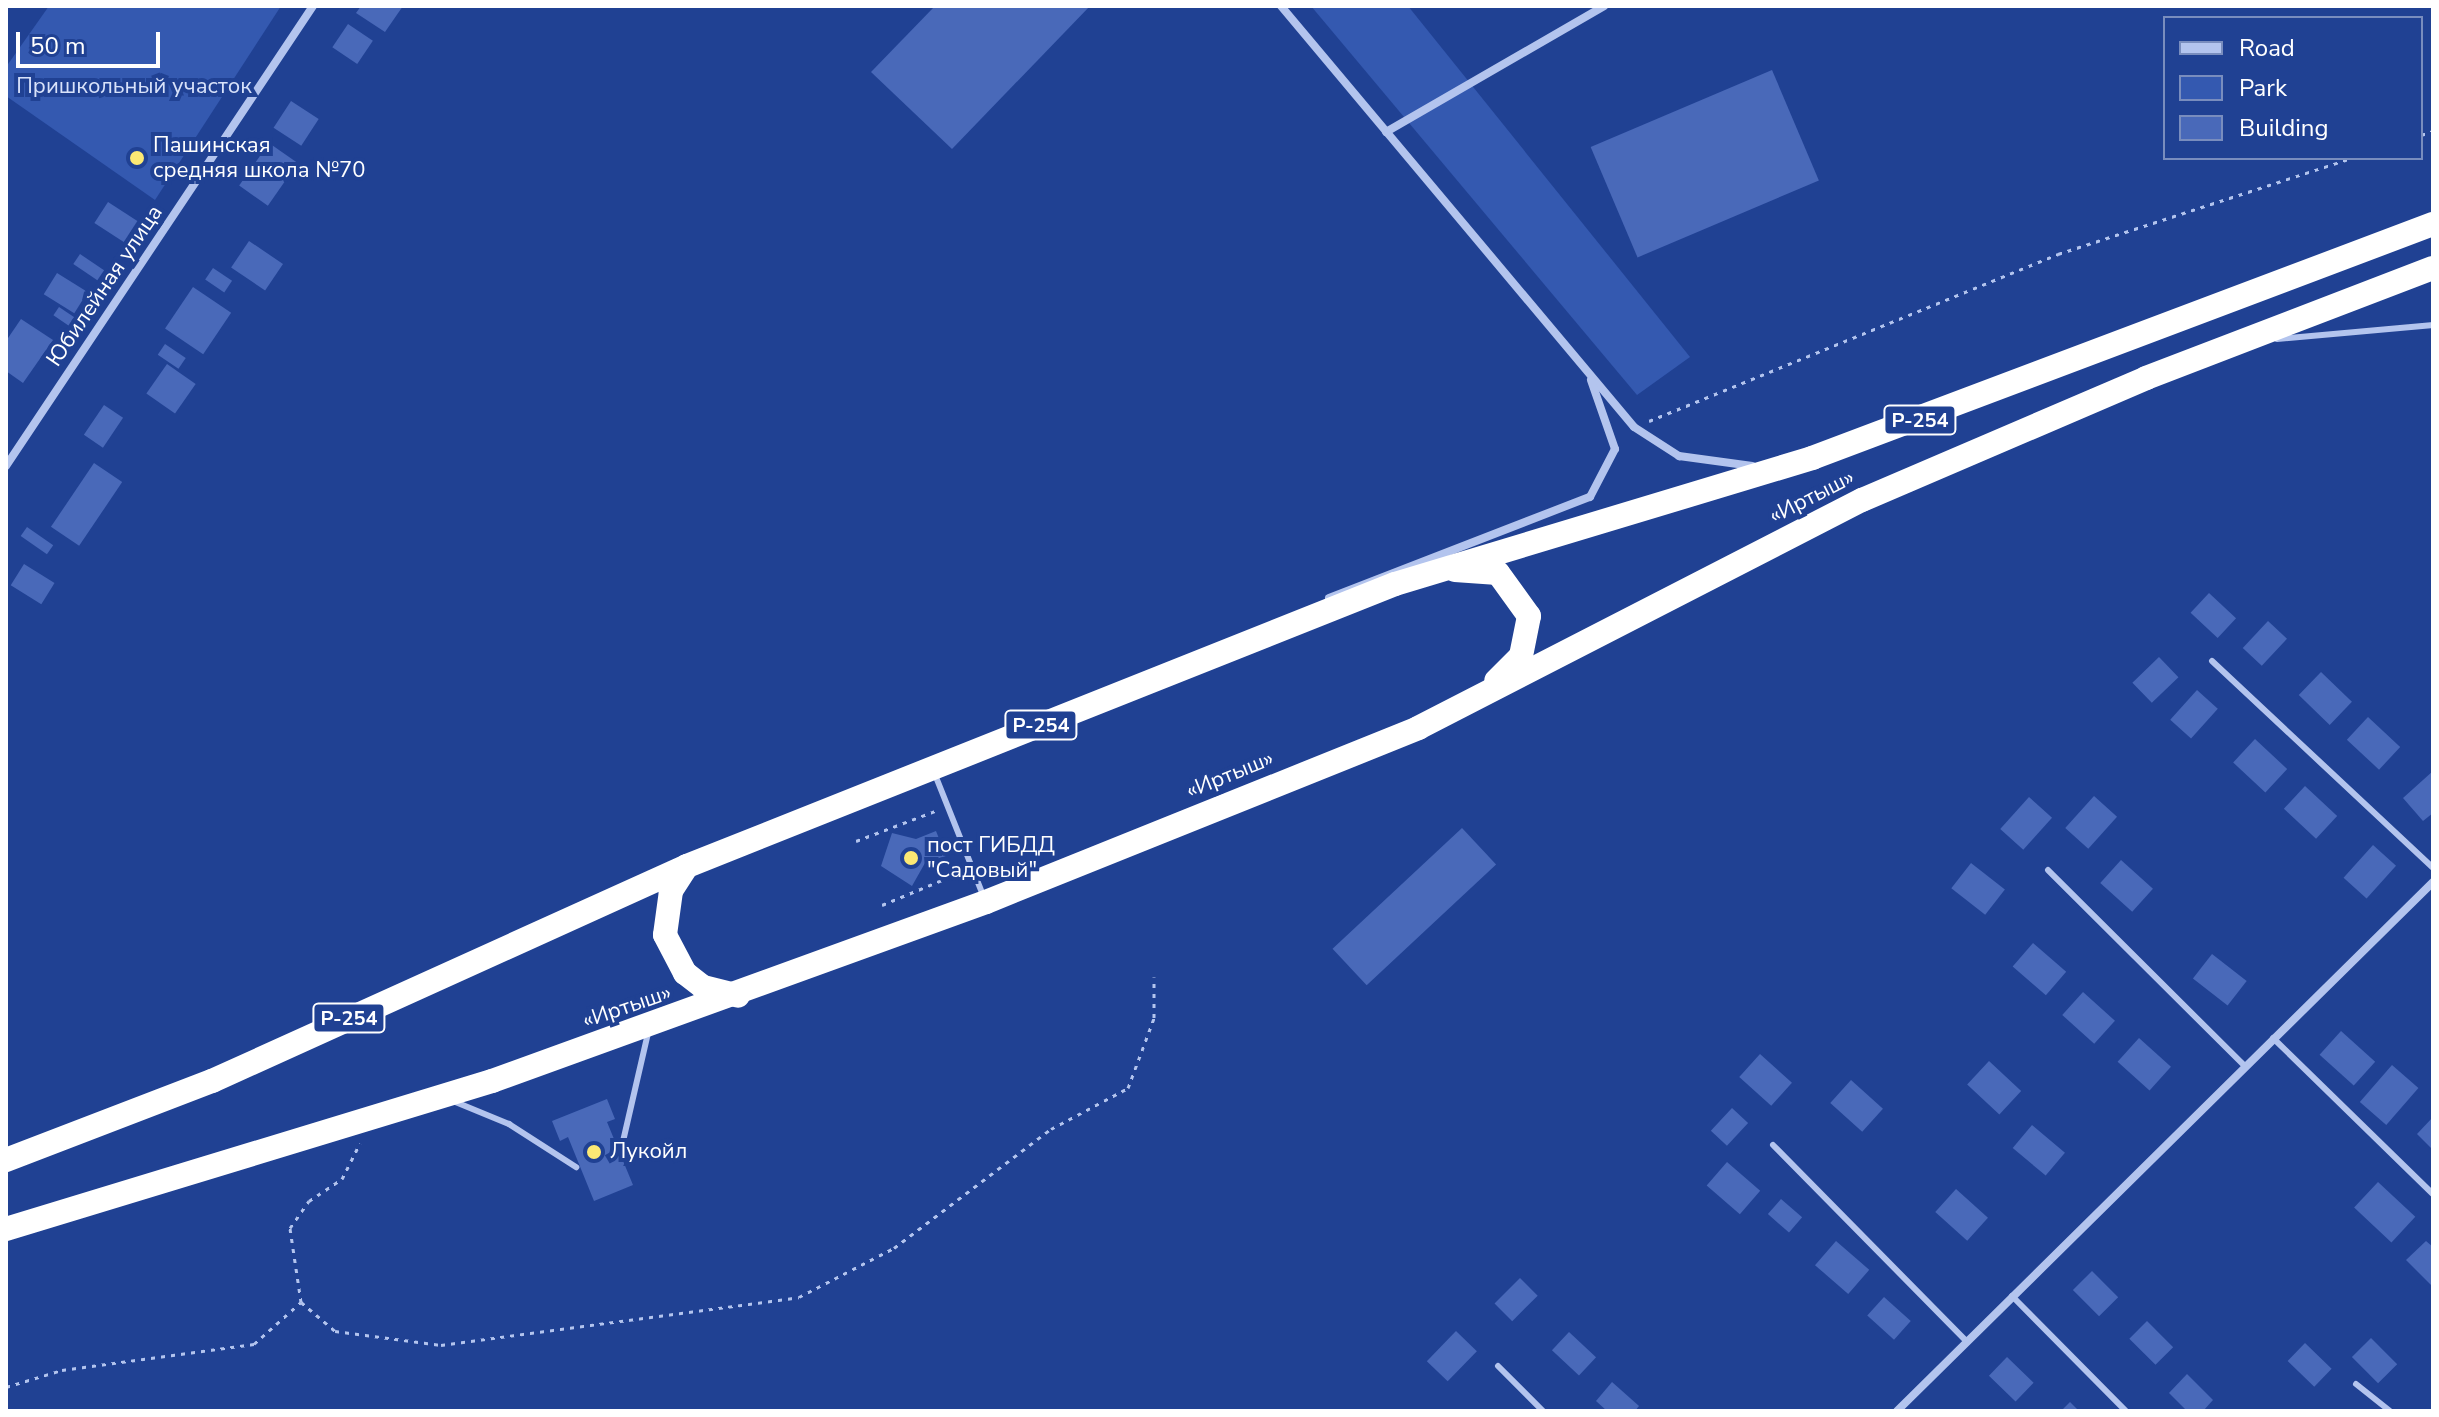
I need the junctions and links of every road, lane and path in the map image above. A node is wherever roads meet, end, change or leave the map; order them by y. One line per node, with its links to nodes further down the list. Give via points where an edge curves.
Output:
1 (313, 6): 13 (street, Юбилейная улица)
2 (1281, 6): 4 (street)
3 (1604, 6): 4 (street)
4 (1386, 132): 10 (street)
5 (2345, 160): 11 (path, via 2058,254)
6 (2433, 224): 12 (highway, «Иртыш» / Р-254)
7 (2433, 268): 9 (highway, «Иртыш» / Р-254)
8 (2433, 325): 9 (lane, via 2342,328)
9 (2242, 345): 17 (highway, «Иртыш» / Р-254, via 2146,378 1862,500)
10 (1584, 364): 11 (street); 15 (street, via 1615,449 1590,497 1558,516 1374,575)
11 (1634, 427): 12 (street, via 1679,456 1709,463 1764,466)
12 (1812, 458): 14 (highway, «Иртыш» / Р-254)
13 (6, 466)
14 (1395, 584): 15 (highway, «Иртыш» / Р-254); 17 (highway, via 1481,569 1498,573 1523,600 1529,635 1521,656)
15 (1234, 646): 18 (highway, «Иртыш» / Р-254)
16 (2212, 661): 23 (lane)
17 (1450, 711): 26 (highway, «Иртыш» / Р-254)
18 (932, 769): 19 (lane); 21 (highway, «Иртыш» / Р-254)
19 (948, 806): 20 (path); 22 (lane)
20 (856, 841)
21 (687, 866): 29 (highway, via 671,891 665,935 685,973 703,987); 37 (highway, «Иртыш» / Р-254, via 212,1081)
22 (972, 868): 26 (lane); 27 (path)
23 (2433, 868)
24 (2048, 870): 32 (lane)
25 (2433, 882): 31 (street)
26 (986, 902): 29 (highway, «Иртыш» / Р-254)
27 (882, 905)
28 (1154, 977): 42 (path, via 1154,1018 1128,1088 1051,1129 894,1248 799,1297 441,1345 335,1331)
29 (738, 996): 30 (highway, «Иртыш» / Р-254)
30 (649, 1027): 33 (highway, «Иртыш» / Р-254); 36 (lane)
31 (2273, 1038): 32 (street); 39 (lane)
32 (2245, 1066): 41 (street)
33 (442, 1097): 34 (highway, «Иртыш» / Р-254); 38 (lane, via 509,1124)
34 (361, 1121): 40 (highway, «Иртыш» / Р-254); 42 (path, via 360,1145 342,1179 309,1201 290,1228)
35 (1773, 1145): 43 (lane)
36 (621, 1150)
37 (6, 1160)
38 (576, 1167)
39 (2433, 1194)
40 (6, 1229)
41 (2012, 1296): 43 (street); 49 (lane)
42 (301, 1302): 46 (path, via 254,1344 62,1370)
43 (1966, 1341): 48 (street)
44 (1498, 1366): 47 (lane)
45 (2356, 1384): 50 (lane)
46 (6, 1387)
47 (1543, 1411)
48 (1897, 1411)
49 (2126, 1411)
50 (2390, 1411)

